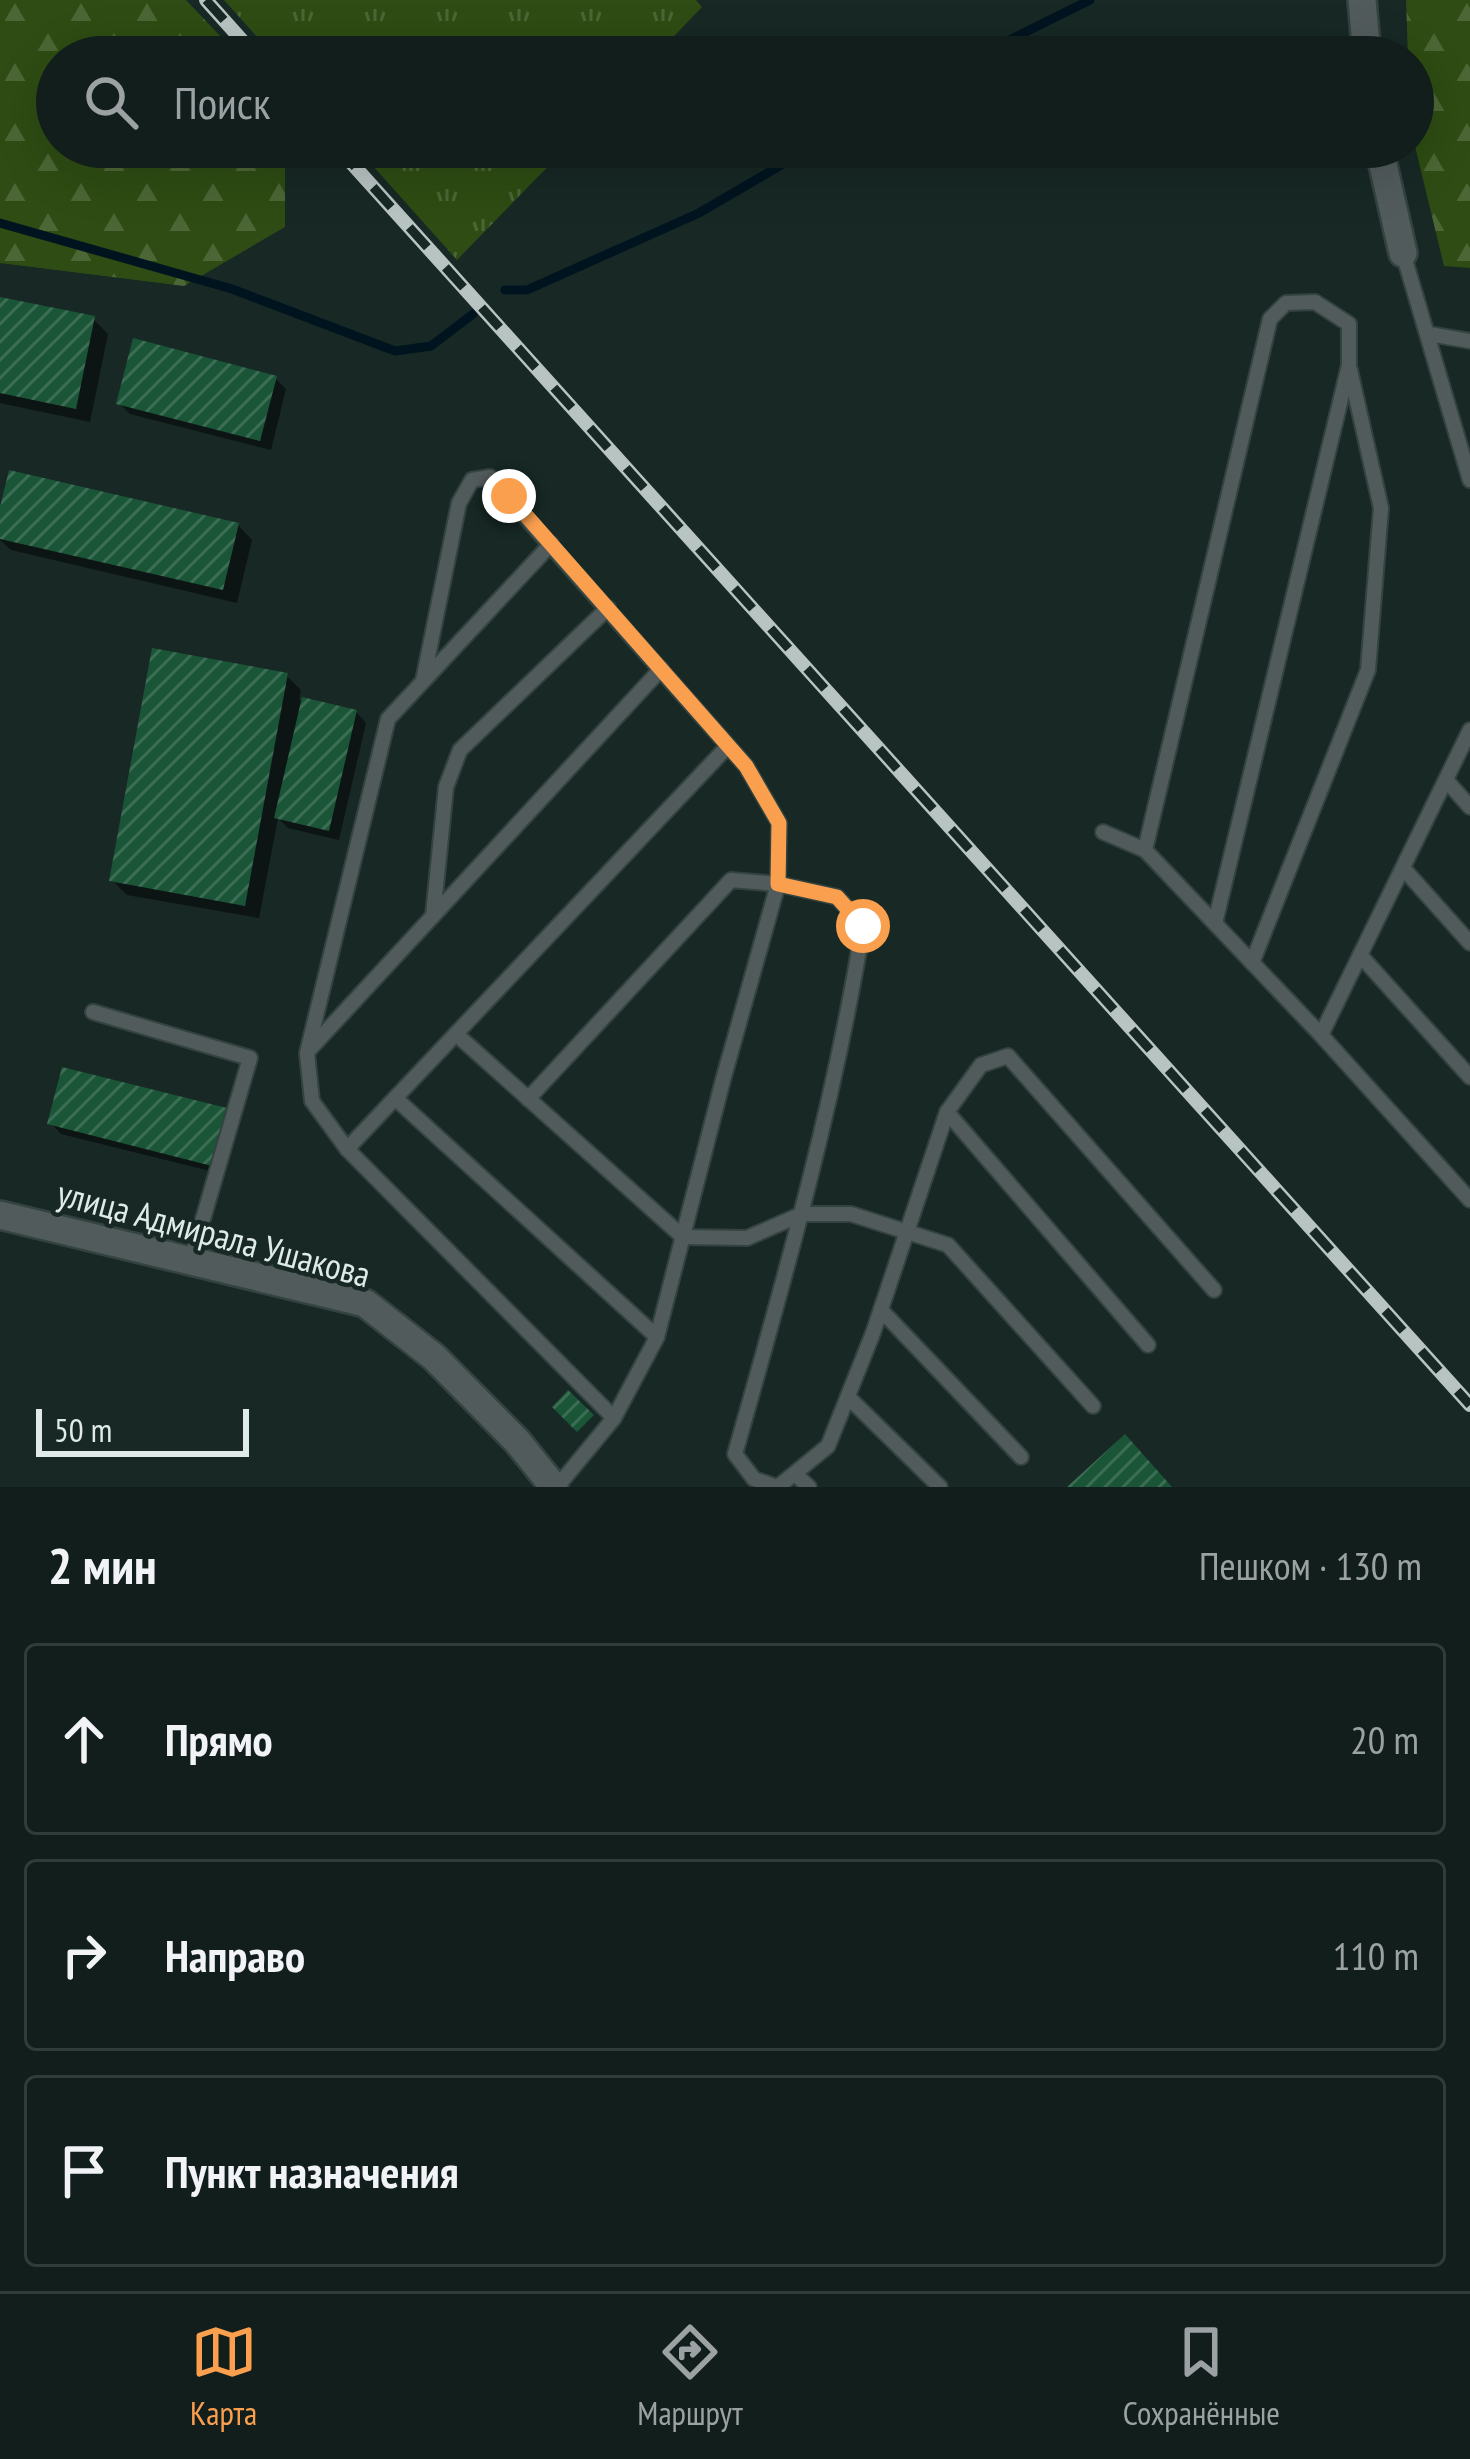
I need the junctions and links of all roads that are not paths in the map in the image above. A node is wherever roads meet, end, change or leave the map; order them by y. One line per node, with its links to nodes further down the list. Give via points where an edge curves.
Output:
1 (1363, 0): 2 (street)
2 (1366, 36)
3 (1383, 168): 4 (street)
4 (1403, 254): 5 (lane)
5 (1429, 334): 6 (lane); 8 (lane)
6 (1470, 341)
7 (1348, 365): 18 (lane, via 1349,324 1315,302 1286,303 1270,319); 22 (lane); 25 (lane, via 1381,508 1368,670)
8 (1470, 480)
9 (551, 544): 10 (lane); 12 (lane); 12 (lane, via 490,477 472,480 459,503)
10 (608, 608): 11 (lane); 21 (lane, via 460,750 446,787)
11 (661, 669): 14 (lane); 21 (lane)
12 (423, 681): 29 (lane, via 388,719)
13 (1470, 730): 15 (lane)
14 (728, 746): 20 (lane, via 779,823); 27 (lane)
15 (1446, 780): 16 (lane); 19 (lane)
16 (1470, 807)
17 (1103, 832): 18 (lane)
18 (1144, 850): 22 (lane)
19 (1403, 868): 23 (lane); 24 (lane)
20 (778, 884): 32 (lane, via 731,880); 36 (lane, via 837,897 863,926); 39 (lane)
21 (433, 916): 29 (lane)
22 (1215, 923): 25 (lane)
23 (1470, 943)
24 (1360, 955): 28 (lane); 30 (lane)
25 (1252, 963): 28 (lane)
26 (94, 1012): 40 (lane, via 250,1058)
27 (456, 1034): 31 (lane); 32 (lane)
28 (1321, 1035): 35 (lane)
29 (307, 1053): 34 (lane, via 312,1101)
30 (1470, 1077)
31 (395, 1098): 34 (lane); 43 (lane)
32 (528, 1099): 39 (lane)
33 (947, 1112): 38 (lane); 41 (lane, via 981,1065 1008,1056); 44 (lane)
34 (347, 1149): 47 (lane)
35 (1470, 1200)
36 (802, 1214): 38 (lane, via 851,1214); 39 (lane, via 747,1238); 51 (lane, via 735,1454 754,1479)
37 (0, 1215): 40 (street, улица Адмирала Ушакова)
38 (907, 1232): 42 (lane); 46 (lane, via 948,1246)
39 (683, 1237): 43 (lane)
40 (191, 1260): 50 (street, улица Адмирала Ушакова, via 365,1303 434,1357)
41 (1214, 1290)
42 (881, 1310): 45 (lane); 48 (lane)
43 (657, 1337): 47 (lane)
44 (1148, 1345)
45 (848, 1397): 49 (lane, via 828,1446); 53 (lane)
46 (1093, 1406)
47 (614, 1418): 50 (lane)
48 (1021, 1457)
49 (795, 1474): 51 (lane); 52 (lane)
50 (556, 1487)
51 (778, 1487)
52 (809, 1487)
53 (940, 1487)

